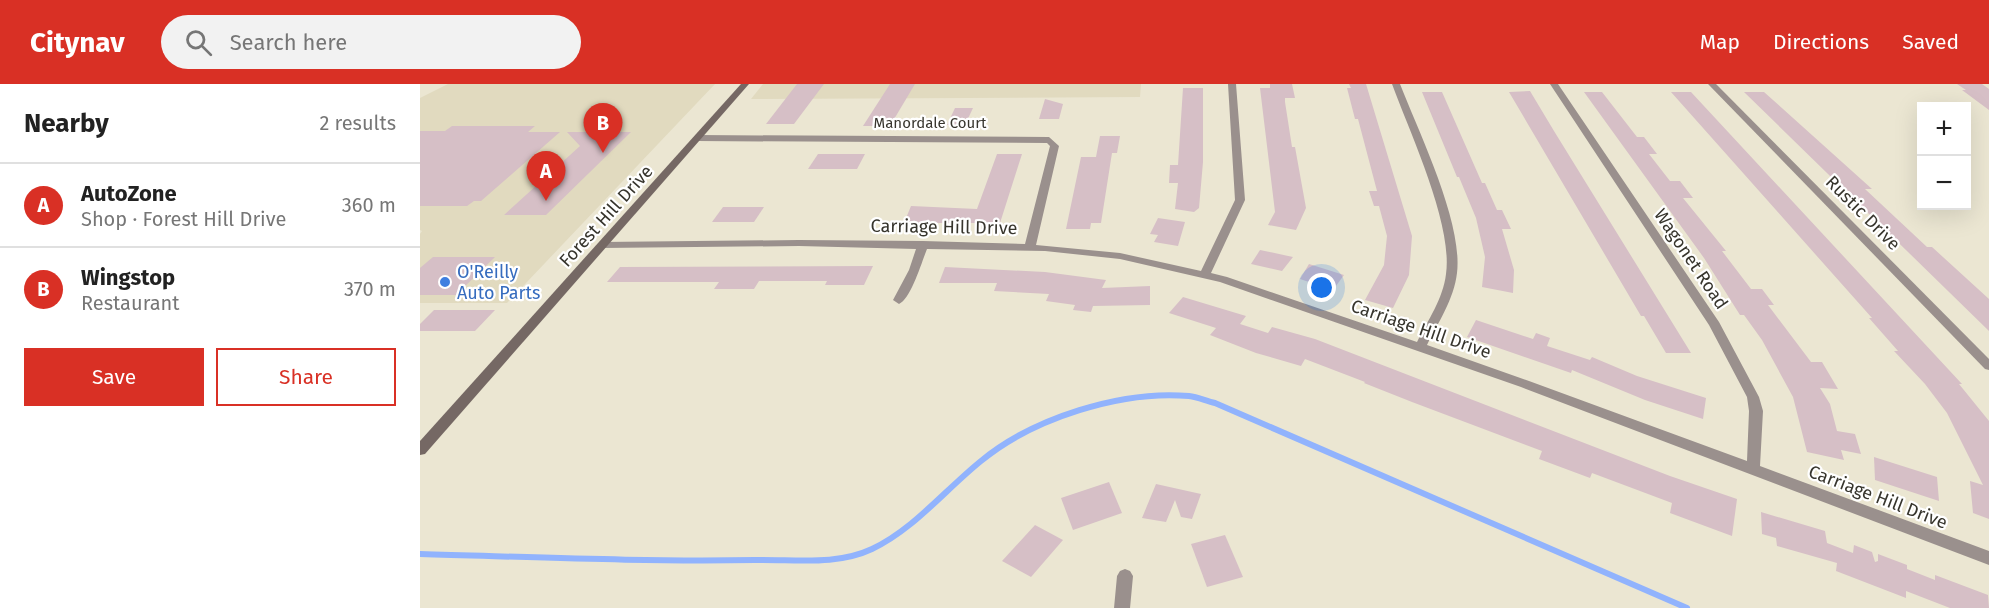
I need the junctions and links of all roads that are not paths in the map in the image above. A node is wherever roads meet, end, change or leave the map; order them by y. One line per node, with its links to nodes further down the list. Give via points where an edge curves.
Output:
1 (745, 84): 6 (main road, Forest Hill Drive)
2 (1232, 84): 10 (street, via 1240,200)
3 (1396, 84): 12 (street, via 1443,215 1452,271 1447,292)
4 (1554, 84): 15 (street, Wagonet Road, via 1715,325 1753,397)
5 (1712, 84): 13 (street, Rustic Drive)
6 (697, 138): 8 (main road, Forest Hill Drive); 9 (street, Manordale Court, via 1049,140 1055,146)
7 (923, 244): 8 (street, Carriage Hill Drive); 9 (street, Carriage Hill Drive); 11 (street)
8 (602, 245): 14 (main road, Forest Hill Drive)
9 (1030, 247): 10 (street, Carriage Hill Drive, via 1120,256)
10 (1205, 274): 12 (street, Carriage Hill Drive)
11 (899, 300)
12 (1420, 347): 15 (street, Carriage Hill Drive)
13 (1989, 366)
14 (420, 450)
15 (1753, 470): 16 (street, Carriage Hill Drive)
16 (1989, 558)
17 (1125, 576): 18 (street)
18 (1122, 608)

